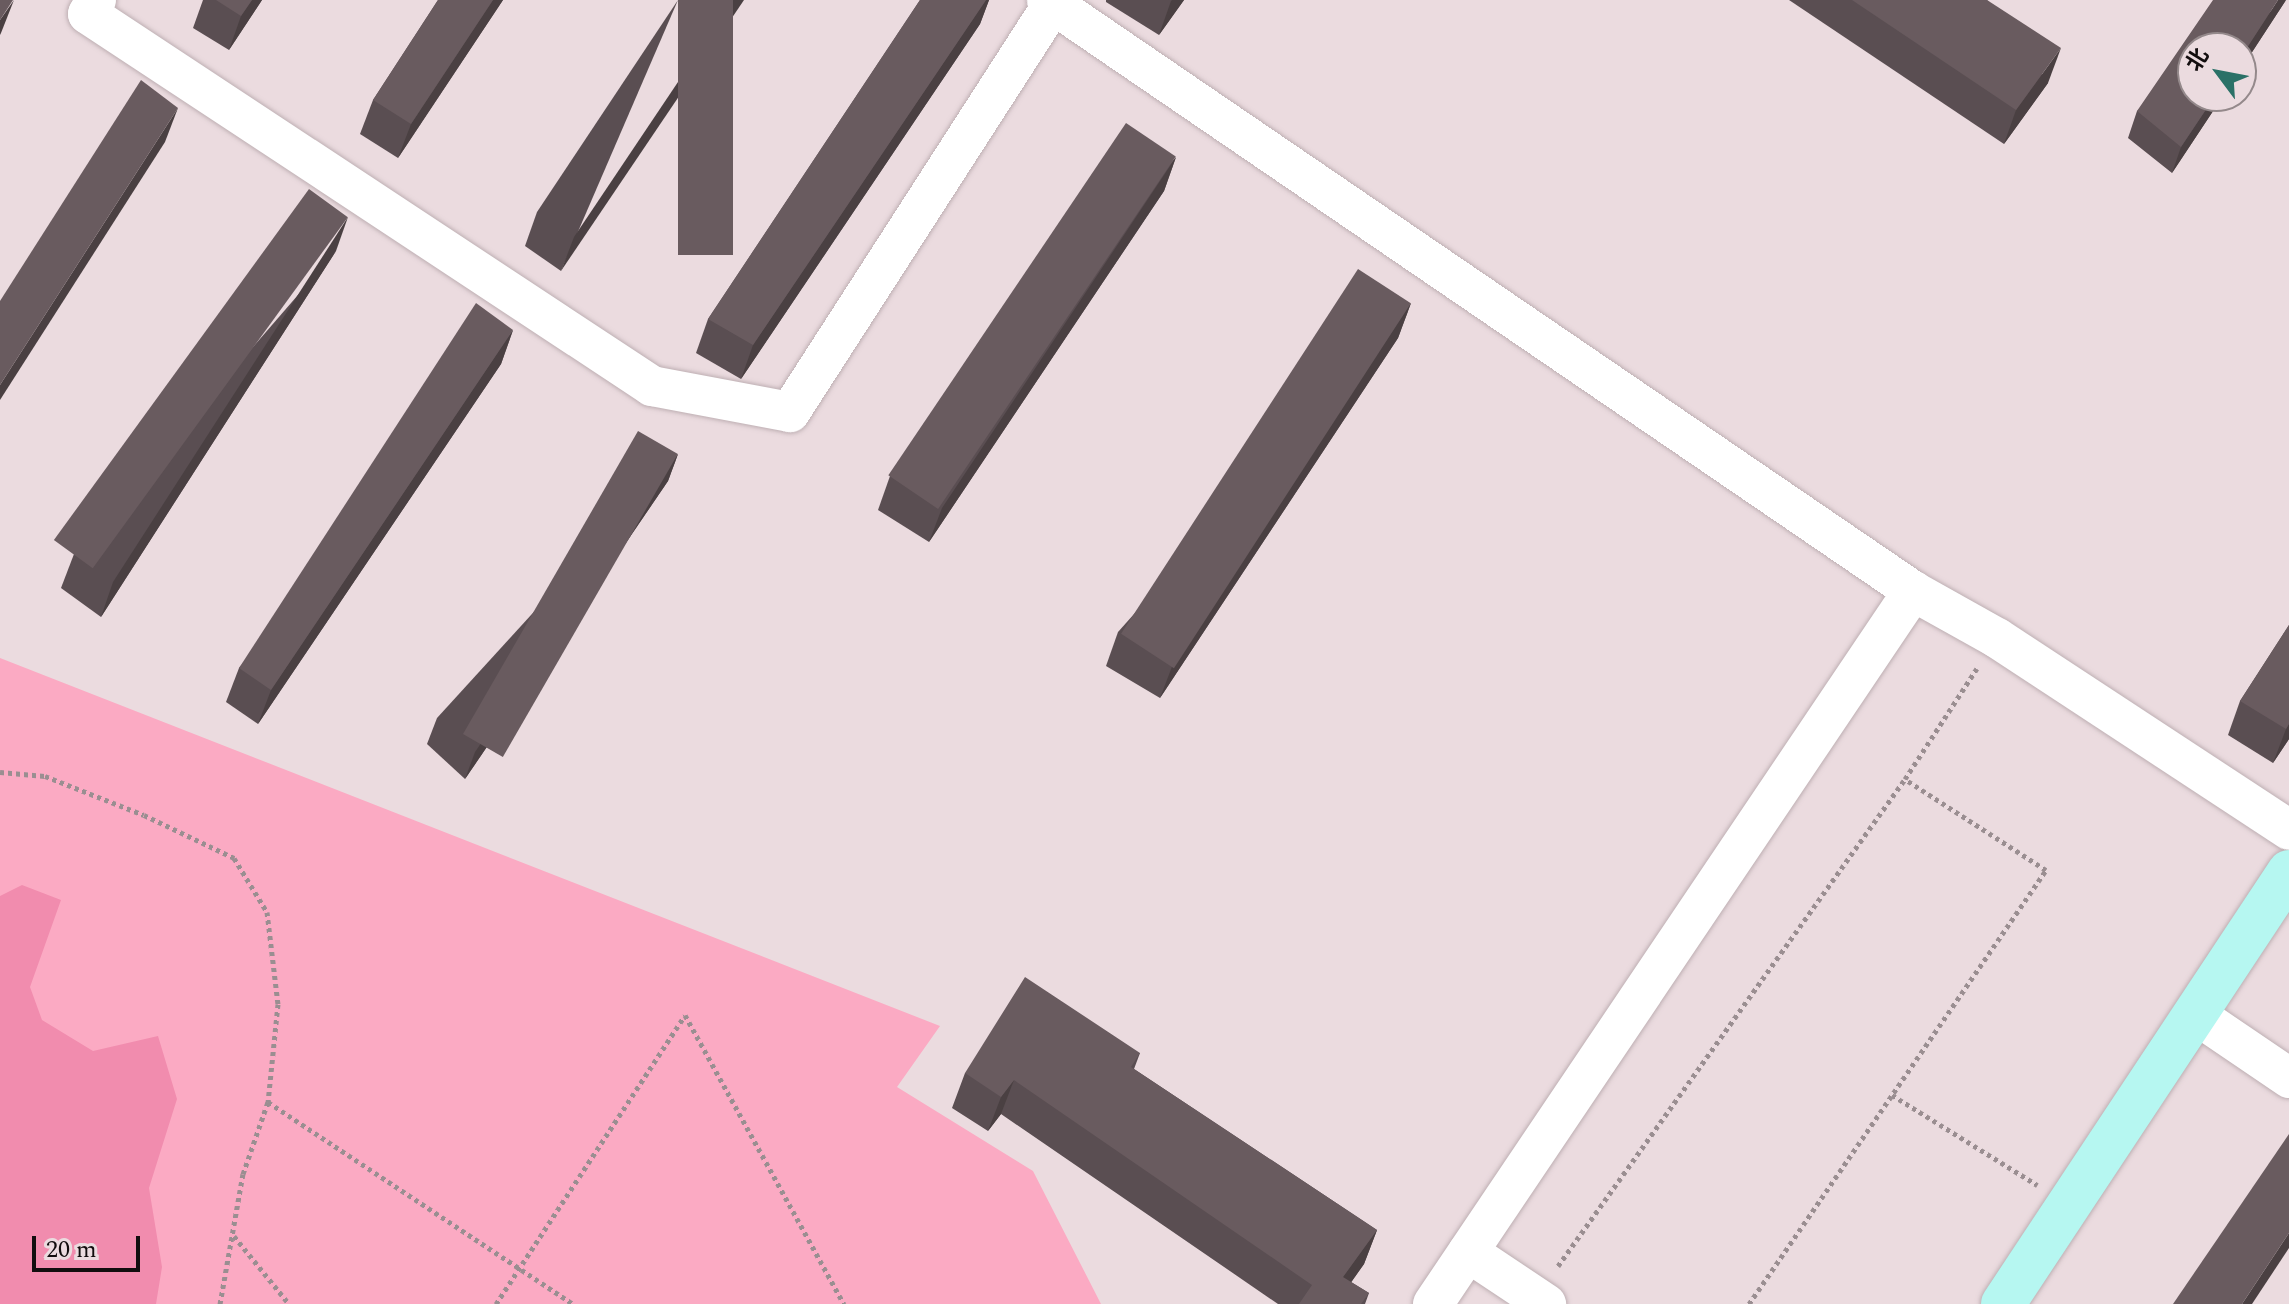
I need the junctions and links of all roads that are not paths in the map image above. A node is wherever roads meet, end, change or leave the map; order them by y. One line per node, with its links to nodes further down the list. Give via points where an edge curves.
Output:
1 (96, 0): 2 (street, via 88,14 652,386 790,412)
2 (1052, 1): 3 (street)
3 (1913, 591): 4 (street, via 1997,638); 8 (street)
4 (2289, 830)
5 (2289, 872): 6 (main road)
6 (2195, 1014): 7 (street); 11 (main road)
7 (2289, 1078)
8 (1468, 1252): 9 (street); 10 (street)
9 (1541, 1301)
10 (1433, 1304)
11 (2003, 1304)

